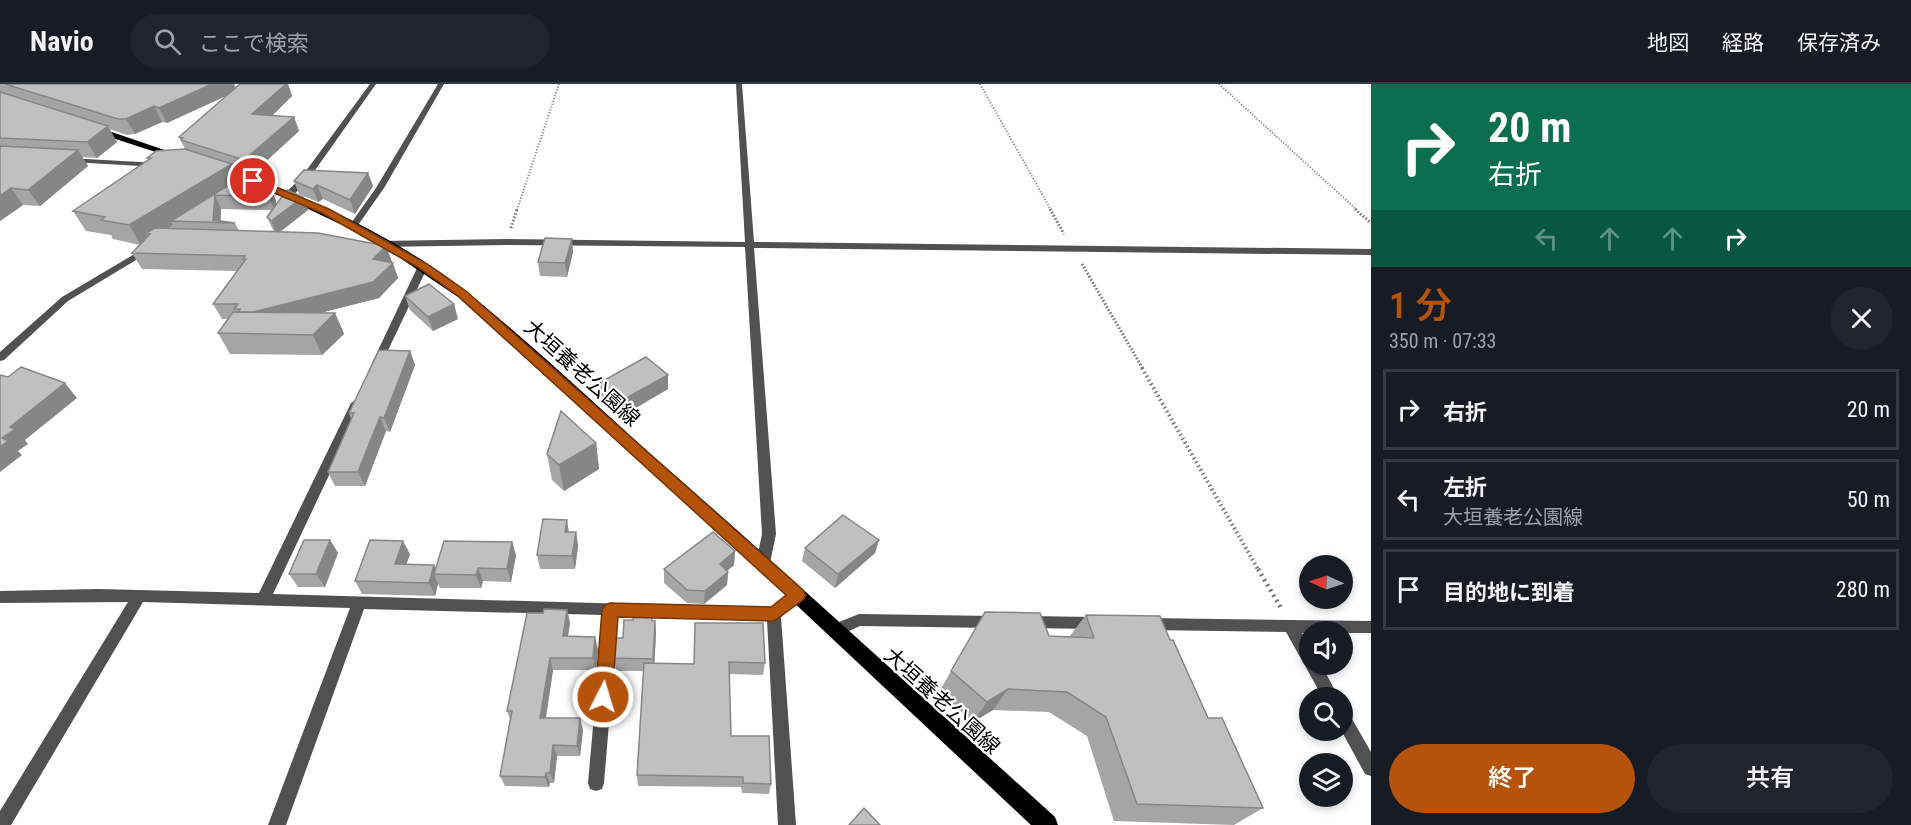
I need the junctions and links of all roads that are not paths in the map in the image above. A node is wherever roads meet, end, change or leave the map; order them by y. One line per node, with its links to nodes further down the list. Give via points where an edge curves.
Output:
1 (373, 84): 8 (street, via 303,182)
2 (441, 84): 9 (street)
3 (739, 84): 13 (street)
4 (76, 123): 5 (main road)
5 (184, 157): 6 (street, via 170,165)
6 (57, 160)
7 (209, 166): 8 (main road, 大垣養老公園線, via 248,184)
8 (288, 195): 9 (main road, 大垣養老公園線)
9 (353, 226): 12 (main road, 大垣養老公園線)
10 (363, 244): 12 (street)
11 (154, 245): 16 (street, via 65,299)
12 (387, 245): 13 (street); 15 (main road, 大垣養老公園線)
13 (750, 245): 14 (street); 19 (street, via 769,534)
14 (1371, 252)
15 (423, 266): 17 (street); 19 (main road, 大垣養老公園線, via 462,294)
16 (0, 358)
17 (371, 374)
18 (361, 395): 23 (street)
19 (763, 563): 20 (main road, 大垣養老公園線)
20 (798, 595): 26 (street); 31 (main road, 大垣養老公園線)
21 (138, 596): 22 (street); 23 (street); 36 (street)
22 (0, 597)
23 (263, 599): 24 (street)
24 (359, 603): 25 (street); 37 (street)
25 (610, 610): 26 (street); 35 (street)
26 (774, 614): 38 (street)
27 (1104, 624): 31 (street, via 859,620)
28 (1128, 624): 29 (street)
29 (1292, 627): 30 (street); 32 (street)
30 (1371, 627)
31 (834, 631): 39 (main road, 大垣養老公園線)
32 (1299, 639)
33 (1353, 736): 34 (street)
34 (1371, 768)
35 (596, 783)
36 (1, 825)
37 (277, 825)
38 (787, 825)
39 (1047, 825)

